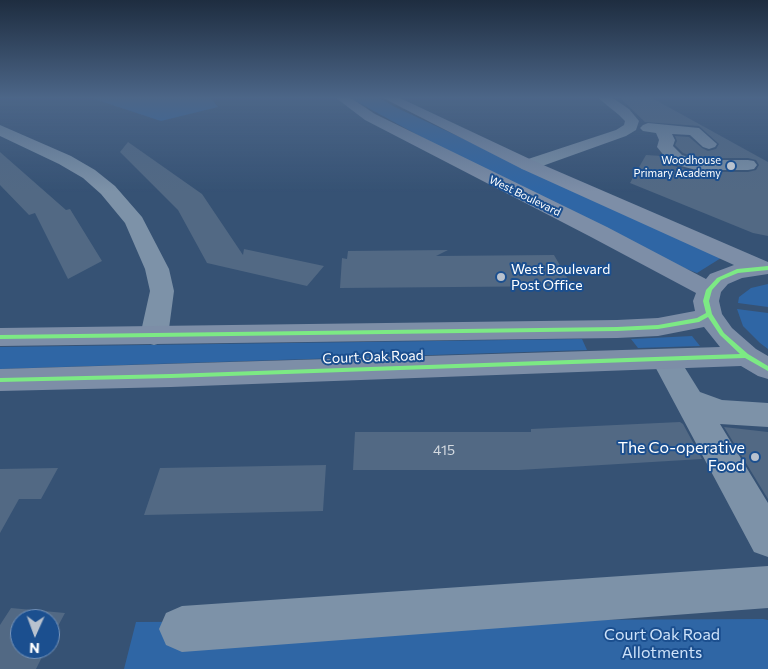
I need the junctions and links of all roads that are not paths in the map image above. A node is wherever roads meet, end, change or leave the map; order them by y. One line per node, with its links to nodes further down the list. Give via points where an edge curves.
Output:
1 (394, 129): 11 (main road, West Boulevard, via 599,232)
2 (454, 129): 8 (main road)
3 (627, 129): 8 (street)
4 (656, 129): 6 (street)
5 (0, 130): 12 (street, via 90,174 135,221 162,291)
6 (662, 130): 7 (street, via 694,131); 9 (street, via 667,140 664,147 676,159 696,165)
7 (709, 144)
8 (528, 165): 10 (main road)
9 (748, 165)
10 (765, 268): 11 (main road, Court Oak Road, via 737,271 719,279)
11 (709, 302): 12 (main road, Court Oak Road, via 699,320 658,327); 15 (main road, via 722,334)
12 (154, 336): 13 (main road, Court Oak Road)
13 (0, 337)
14 (665, 359): 15 (main road, Court Oak Road); 16 (main road, Court Oak Road); 17 (street)
15 (757, 362)
16 (0, 380)
17 (690, 400): 18 (street, via 720,412); 19 (street)
18 (768, 416)
19 (768, 539)
20 (768, 587): 21 (street)
21 (182, 629)

